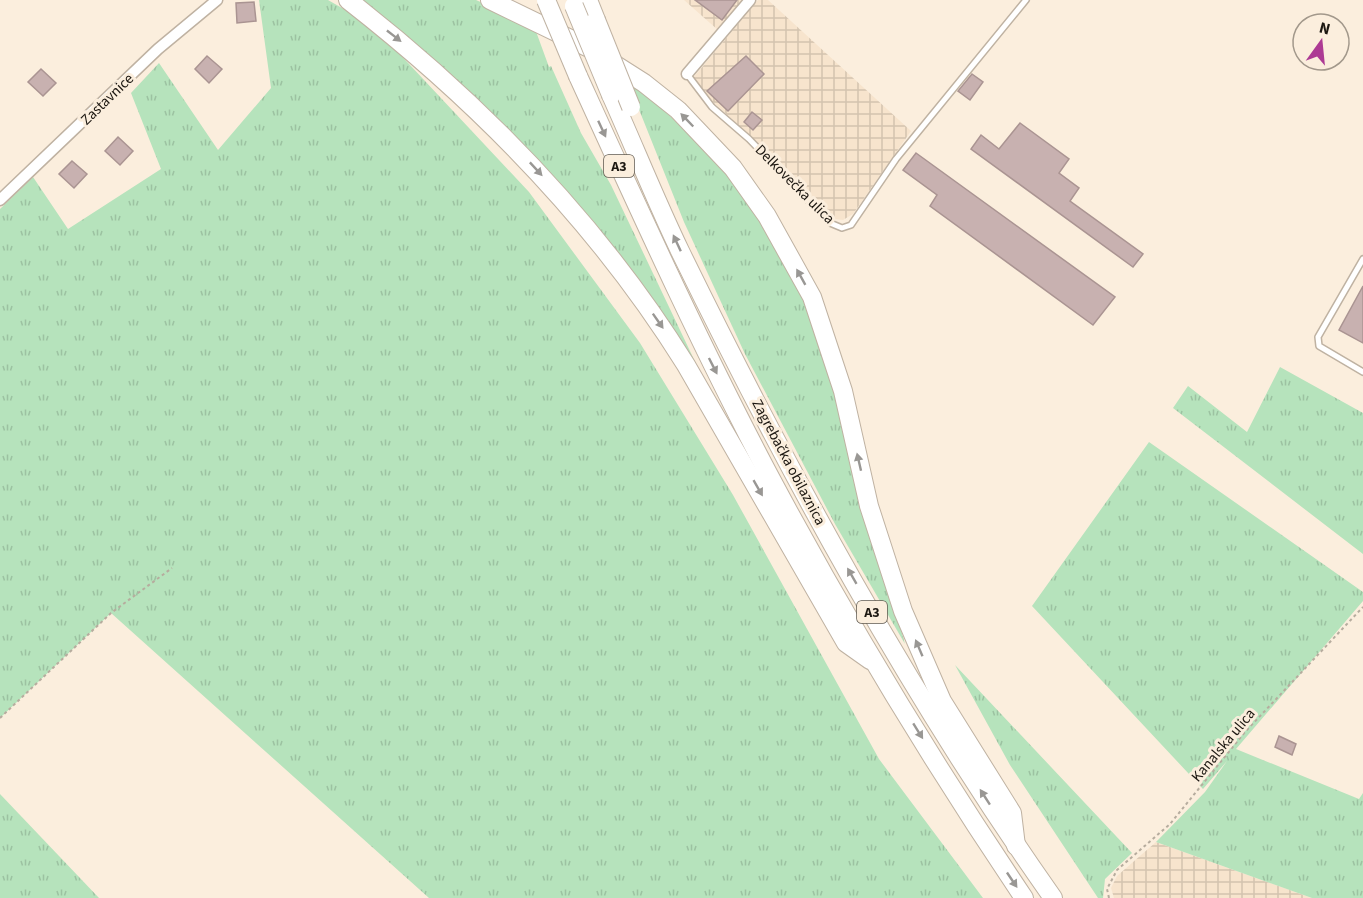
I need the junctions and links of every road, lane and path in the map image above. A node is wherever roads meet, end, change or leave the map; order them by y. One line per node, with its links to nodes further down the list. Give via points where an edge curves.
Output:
1 (217, 0): 10 (street, Zastavnice, via 158,49)
2 (348, 0): 15 (highway, one-way to 15, via 472,104 591,232 664,330 846,643)
3 (490, 0): 17 (highway, one-way to 3, via 1012,813 942,701 903,611 869,506 843,390 812,297 767,216 733,168 678,110 644,83 589,48)
4 (546, 0): 15 (highway, Zagrebačka obilaznica / A3, one-way to 15, bridge, via 670,279 747,432)
5 (750, 0): 8 (street, Delkovečka ulica)
6 (1026, 0): 8 (lane, Delkovečka ulica, via 896,159 851,225 842,228 831,223 712,107)
7 (577, 2): 9 (highway, Zagrebačka obilaznica / A3, bridge); 9 (highway, bridge, via 596,20 631,107)
8 (687, 74)
9 (632, 142): 17 (highway, Zagrebačka obilaznica / A3, one-way to 9, via 926,706 792,471 680,249)
10 (0, 200)
11 (1363, 259): 12 (lane, via 1318,337 1319,346)
12 (1363, 372)
13 (172, 568): 16 (path, via 111,613)
14 (1363, 607): 20 (path, Kanalska ulica, via 1245,732 1170,824 1117,870 1107,889)
15 (876, 664): 18 (highway, Zagrebačka obilaznica / A3, one-way to 18)
16 (0, 718)
17 (1016, 846): 19 (highway, Zagrebačka obilaznica / A3)
18 (1024, 898)
19 (1053, 898)
20 (1109, 898)

